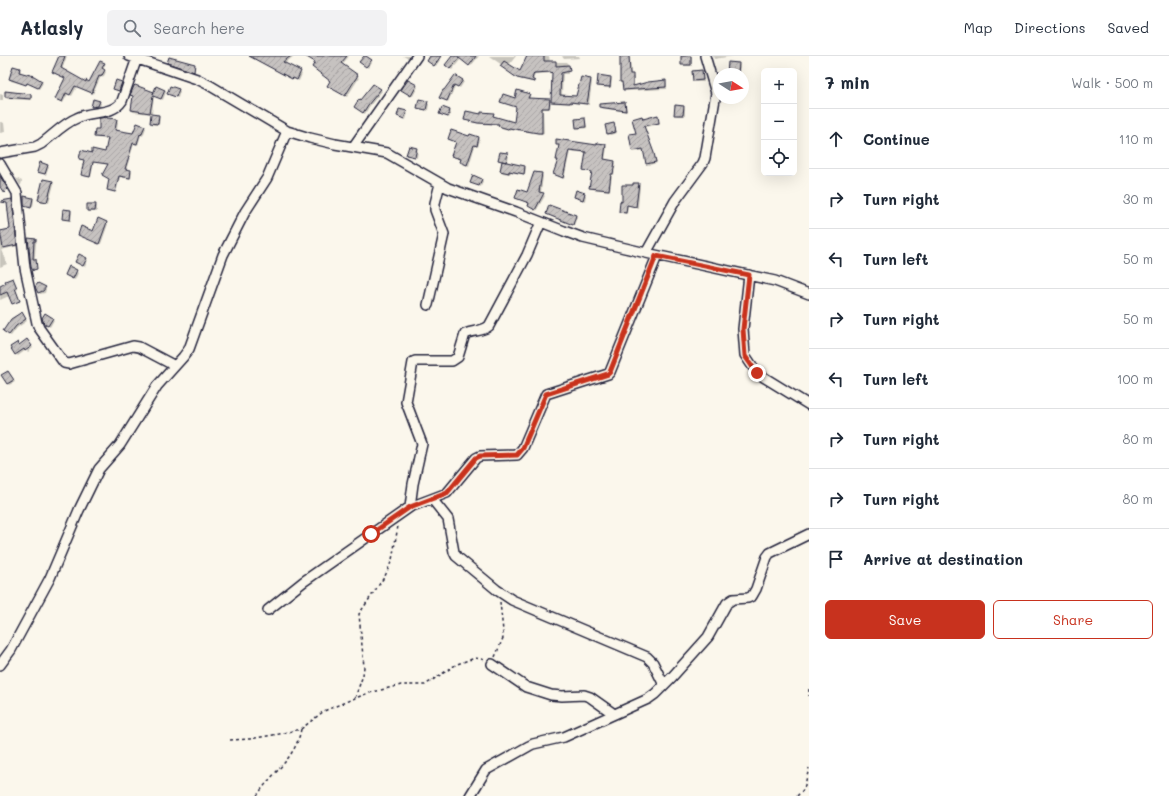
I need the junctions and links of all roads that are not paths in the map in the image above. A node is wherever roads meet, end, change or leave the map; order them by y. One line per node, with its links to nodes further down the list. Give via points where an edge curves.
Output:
1 (417, 56): 5 (street)
2 (705, 56): 10 (street, via 716,93 705,158 675,201)
3 (133, 57): 4 (street, via 209,85); 6 (street, via 120,105 108,111 76,118 41,144)
4 (287, 131): 5 (street); 15 (street, via 267,178 245,212 224,255 189,349)
5 (353, 147): 8 (street, via 387,153)
6 (0, 153)
7 (0, 164): 15 (street, via 17,193 25,268 37,323 64,363 70,364 134,346)
8 (440, 184): 9 (street); 14 (street, via 435,210 444,234)
9 (541, 222): 10 (street, via 583,238); 18 (street, via 527,255 489,326 465,334 456,360 413,362 406,402 422,444)
10 (646, 253): 11 (street)
11 (656, 256): 12 (street); 17 (street, via 610,372 546,394 521,452 513,456 476,458 447,493)
12 (749, 275): 13 (street, via 775,281); 16 (street, via 743,329 745,356 757,373)
13 (809, 294)
14 (428, 305)
15 (175, 366): 22 (street, via 150,396 120,445 94,476 50,578 11,650)
16 (809, 405)
17 (432, 499): 18 (street); 23 (street, via 448,519 456,556 497,590 522,605 647,657 653,663)
18 (410, 507): 20 (street, via 302,582)
19 (809, 534): 23 (street, via 770,553 752,596 727,603 708,636)
20 (268, 610)
21 (492, 664): 24 (street, via 526,687 551,695 584,695)
22 (0, 665)
23 (664, 685): 24 (street, via 648,699)
24 (614, 714): 25 (street, via 564,737 533,744 486,770)
25 (470, 796)

